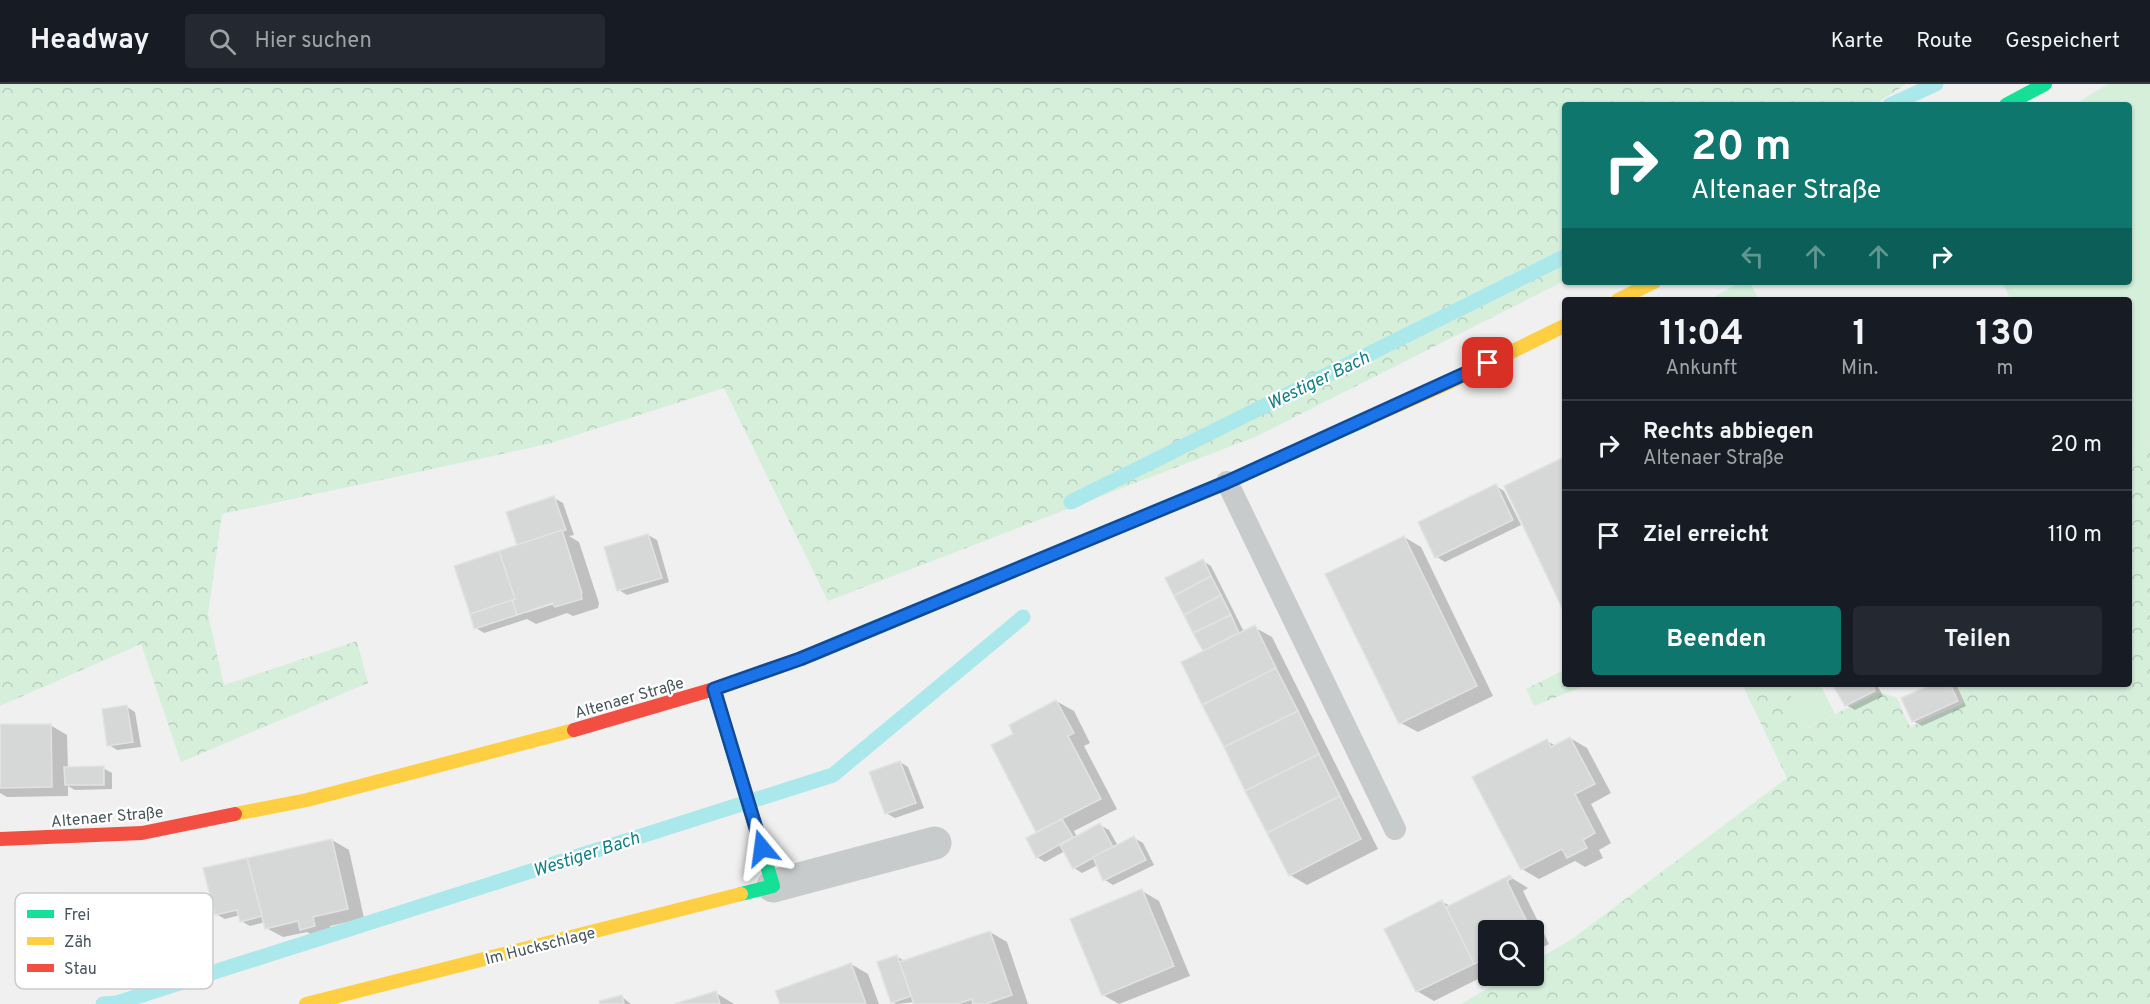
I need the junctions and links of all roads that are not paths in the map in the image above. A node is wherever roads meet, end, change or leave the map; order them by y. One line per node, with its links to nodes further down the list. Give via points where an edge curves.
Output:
1 (2045, 84): 2 (main road)
2 (2012, 102)
3 (1648, 285): 4 (main road)
4 (1624, 297)
5 (1562, 327): 6 (main road, Altenaer Straße)
6 (1227, 482): 7 (main road, Altenaer Straße, via 800,659); 8 (lane)
7 (714, 689): 9 (main road, Altenaer Straße, via 536,741 308,800 142,833); 11 (main road)
8 (1395, 829)
9 (0, 839)
10 (935, 843): 11 (street, Im Huckschlage)
11 (773, 886): 12 (main road, Im Huckschlage)
12 (306, 1004)

